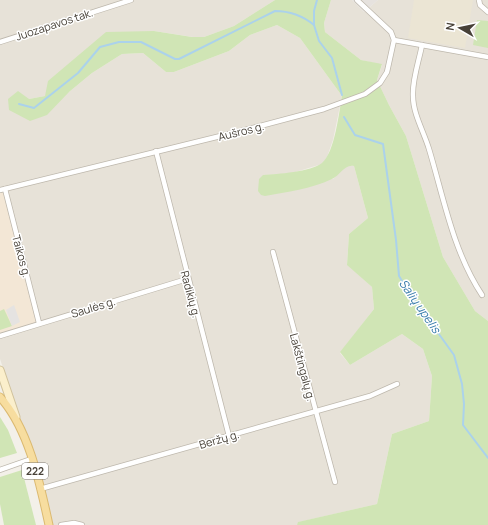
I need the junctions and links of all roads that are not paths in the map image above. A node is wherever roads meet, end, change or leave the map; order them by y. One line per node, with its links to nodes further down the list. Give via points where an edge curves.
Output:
1 (131, 0): 6 (street, Juozapavos tak.)
2 (357, 0): 5 (street, via 391,32)
3 (479, 0): 4 (street, via 480,5)
4 (488, 12)
5 (394, 40): 7 (street); 9 (street, Aušros g., via 390,64 384,78 376,87 360,96 324,109)
6 (0, 42)
7 (422, 45): 8 (street); 13 (street, via 413,89 415,108 461,255)
8 (488, 57)
9 (156, 151): 10 (street, Aušros g.); 12 (street, Radikių g.)
10 (2, 190): 14 (street, Taikos g.)
11 (273, 252): 19 (street, Lakštingalų g.)
12 (187, 279): 14 (street, Saulės g.); 21 (street, Radikių g.)
13 (482, 295)
14 (39, 323): 15 (street, Saulės g.)
15 (0, 336)
16 (0, 370): 20 (main road)
17 (397, 384): 19 (street, Beržų g., via 370,396)
18 (0, 397): 20 (main road, 222)
19 (315, 412): 21 (street, Beržų g.); 24 (street, Lakštingalų g.)
20 (16, 418): 22 (main road, 222)
21 (229, 436): 25 (street, Beržų g.)
22 (31, 459): 23 (street); 25 (main road, 222)
23 (0, 470)
24 (336, 482)
25 (40, 490): 26 (main road, 222)
26 (49, 525)
27 (61, 525): 28 (street)
28 (82, 525)

